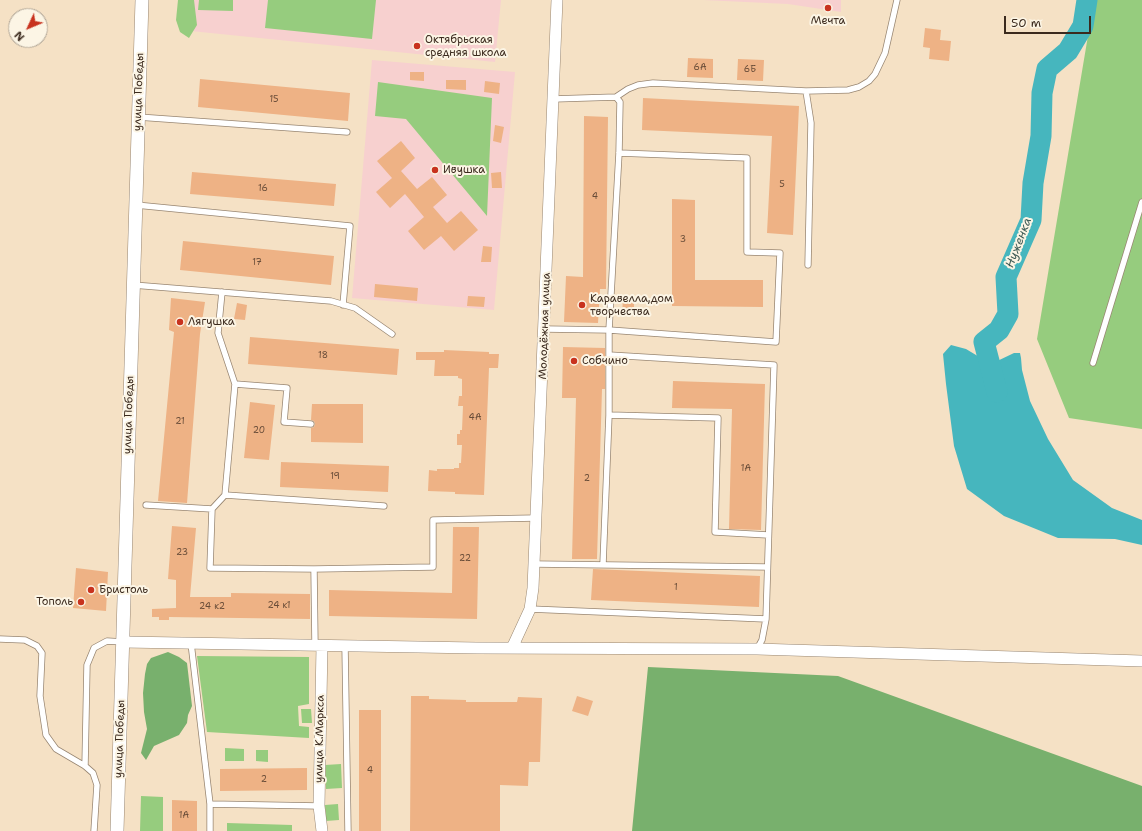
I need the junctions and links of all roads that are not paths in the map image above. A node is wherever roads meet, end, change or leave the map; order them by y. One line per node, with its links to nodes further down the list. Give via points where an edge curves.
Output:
1 (142, 0): 7 (street, улица Победы)
2 (557, 0): 6 (street, Молодёжная улица)
3 (897, 0): 4 (lane, via 885,53 869,81 848,90)
4 (806, 91): 5 (lane, via 653,83 638,85); 12 (lane, via 811,123)
5 (616, 97): 6 (lane); 9 (lane, via 620,102)
6 (553, 99): 16 (street, Молодёжная улица)
7 (138, 117): 8 (lane); 11 (street, улица Победы)
8 (347, 132)
9 (618, 153): 17 (lane); 17 (lane, via 748,158 747,252 780,253 776,342)
10 (1142, 202): 20 (lane)
11 (136, 206): 13 (street, улица Победы); 15 (lane, via 350,226)
12 (808, 265)
13 (133, 285): 14 (lane); 37 (street, улица Победы)
14 (222, 292): 15 (lane, via 331,301); 21 (lane, via 218,333)
15 (343, 305): 18 (lane, via 355,308)
16 (545, 329): 17 (lane); 28 (street, Молодёжная улица)
17 (610, 330): 19 (lane)
18 (392, 334)
19 (609, 355): 22 (lane); 29 (lane, via 774,365)
20 (1093, 363)
21 (235, 384): 23 (lane, via 286,388 284,422); 24 (lane)
22 (609, 416): 29 (lane, via 718,418 714,532); 31 (lane)
23 (311, 424)
24 (225, 495): 26 (lane); 27 (lane)
25 (146, 504): 27 (lane)
26 (384, 506)
27 (212, 509): 33 (lane, via 210,568)
28 (536, 518): 30 (street, Молодёжная улица); 33 (lane, via 433,520 433,568)
29 (768, 535): 32 (lane)
30 (534, 564): 31 (lane); 34 (street, Молодёжная улица)
31 (603, 564): 32 (lane)
32 (767, 566): 35 (lane)
33 (314, 569): 39 (lane)
34 (530, 609): 35 (lane); 41 (street, Молодёжная улица)
35 (766, 619): 42 (lane, via 762,640)
36 (0, 639): 44 (lane, via 25,640 37,646 42,653 40,696 46,734 56,749)
37 (122, 642): 38 (street); 44 (lane, via 107,641 94,648 87,665); 48 (street, улица Победы)
38 (191, 643): 39 (street); 45 (lane)
39 (319, 646): 40 (street); 46 (street, улица К.Маркса)
40 (345, 646): 41 (street); 51 (lane)
41 (512, 648): 42 (street)
42 (757, 649): 43 (street)
43 (1142, 661)
44 (85, 766): 47 (lane, via 93,773 97,785)
45 (210, 804): 46 (lane); 49 (lane)
46 (319, 806): 50 (street, улица К.Маркса)
47 (94, 831)
48 (118, 831)
49 (210, 831)
50 (322, 831)
51 (348, 831)

